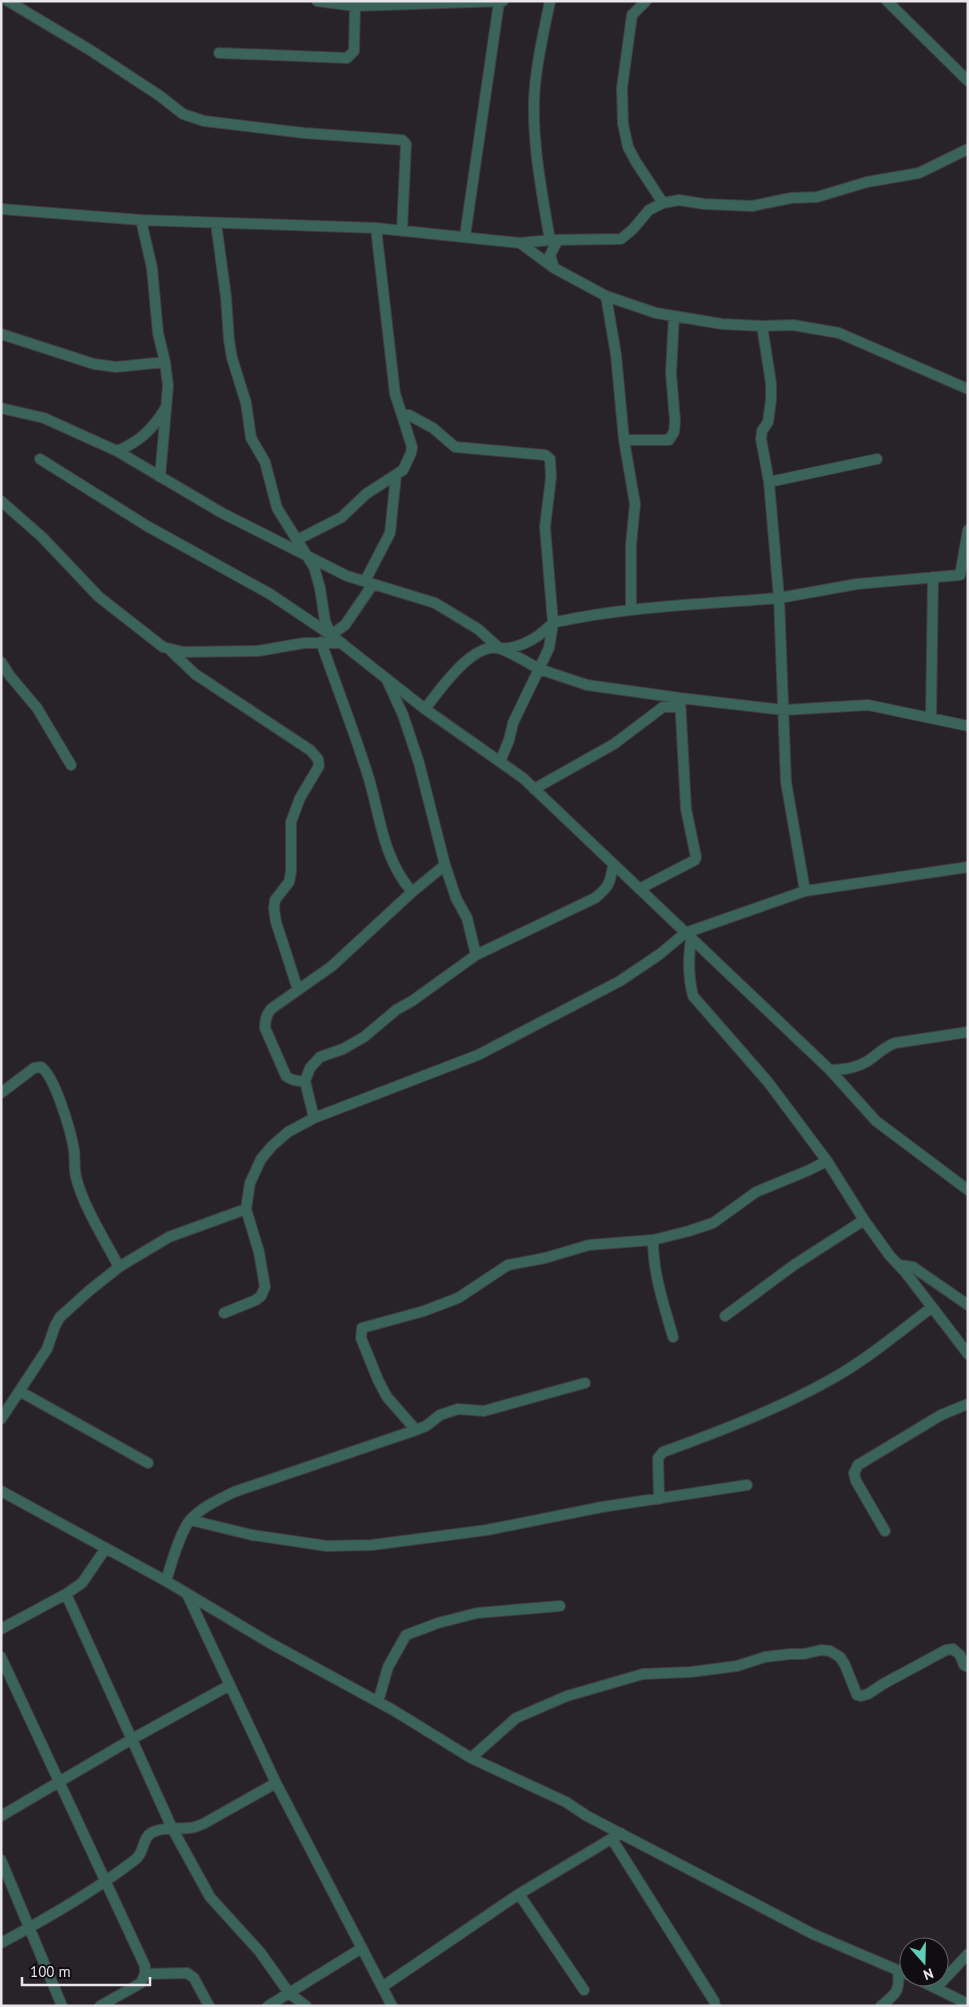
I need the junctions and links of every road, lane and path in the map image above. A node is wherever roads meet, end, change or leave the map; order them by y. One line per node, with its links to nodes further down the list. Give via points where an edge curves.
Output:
1 (3, 1): 9 (street)
2 (8, 1): 19 (street, via 90,50 183,114 204,121 304,133 402,140 406,144)
3 (317, 1): 10 (street)
4 (550, 1): 21 (street, via 536,77 534,113 541,185)
5 (646, 1): 14 (street, via 632,15 622,88 623,124 636,162)
6 (887, 1): 12 (street)
7 (501, 2): 8 (street); 20 (street)
8 (394, 3): 10 (street)
9 (1, 6)
10 (355, 6): 11 (street, via 354,51 347,58)
11 (219, 53)
12 (968, 81)
13 (968, 149): 14 (street, via 919,173 867,182 817,197 791,198 752,206 678,200)
14 (663, 203): 21 (street, via 649,210 633,230 621,238)
15 (1, 209): 16 (street)
16 (141, 220): 17 (street); 28 (street, via 152,268 158,333)
17 (216, 223): 18 (street); 42 (street, via 228,340 246,403 251,438 265,462 277,508)
18 (376, 228): 19 (street); 32 (street, via 395,394)
19 (402, 230): 20 (street)
20 (465, 236): 22 (street)
21 (554, 240): 22 (street); 23 (street, via 550,255)
22 (520, 243): 23 (street)
23 (554, 268): 24 (street)
24 (606, 296): 25 (street); 33 (street, via 616,355)
25 (674, 316): 26 (street, via 722,324); 33 (street, via 671,373 675,421 672,437 669,440)
26 (762, 326): 29 (street, via 793,325 839,333); 39 (street, via 771,383 768,422 761,439)
27 (1, 334): 28 (street, via 101,365 116,367)
28 (165, 362): 30 (street)
29 (968, 389)
30 (166, 406): 34 (street, via 139,440); 38 (street)
31 (1, 408): 34 (street, via 44,418)
32 (402, 415): 37 (street, via 412,447 406,465); 49 (street, via 409,415 433,428 455,447 546,455 550,459 545,527)
33 (624, 440): 48 (street, via 635,504)
34 (117, 450): 38 (street)
35 (40, 459): 50 (street, via 147,526 270,594)
36 (877, 459): 39 (street)
37 (396, 475): 42 (street, via 366,494 342,517); 46 (street, via 390,533)
38 (160, 477): 43 (street)
39 (769, 482): 47 (street)
40 (1, 501): 52 (street, via 42,537 99,597)
41 (968, 530): 44 (street)
42 (297, 540): 43 (street)
43 (310, 558): 46 (street, via 347,576); 50 (street, via 318,576)
44 (964, 575): 45 (street)
45 (934, 577): 47 (street, via 858,584); 59 (street)
46 (369, 582): 50 (street, via 344,624); 51 (street, via 435,603 478,629)
47 (779, 598): 48 (street); 58 (street)
48 (631, 610): 49 (street)
49 (553, 623): 51 (street, via 543,633 520,645); 54 (street, via 549,648)
50 (328, 640): 52 (street, via 258,651); 55 (street, via 342,643); 69 (street, via 388,853)
51 (499, 648): 54 (street); 57 (street, via 473,654)
52 (170, 650): 72 (street, via 195,674 310,750 318,759 319,766 300,798 291,822 291,872 289,882 275,900 274,910)
53 (1, 662): 62 (street, via 38,708)
54 (539, 669): 56 (street, via 587,685); 61 (street, via 513,723)
55 (385, 677): 57 (street); 64 (street, via 403,715 419,763)
56 (680, 702): 58 (street); 63 (street, via 662,707 614,744); 67 (street, via 686,809 696,857)
57 (425, 709): 61 (street)
58 (784, 710): 59 (street, via 868,705); 68 (street, via 786,782)
59 (931, 718): 60 (street)
60 (968, 726)
61 (500, 762): 63 (street)
62 (71, 765)
63 (534, 789): 65 (street)
64 (445, 865): 69 (street); 71 (street, via 467,918)
65 (613, 866): 67 (street); 71 (street, via 610,882 595,898)
66 (968, 867): 68 (street)
67 (641, 888): 70 (street)
68 (805, 891): 70 (street)
69 (412, 892): 72 (street, via 332,966)
70 (688, 936): 74 (street); 77 (street, via 620,981 478,1055); 78 (street, via 688,979 693,996 768,1082)
71 (476, 955): 75 (street, via 396,1010 364,1037 320,1057 310,1068)
72 (298, 990): 75 (street, via 271,1009 265,1028 286,1076)
73 (968, 1032): 74 (street, via 895,1043 865,1063 843,1070)
74 (830, 1070): 79 (street, via 876,1121)
75 (306, 1081): 77 (street)
76 (1, 1093): 84 (street, via 34,1068 41,1066 46,1070 71,1133 76,1177)
77 (314, 1118): 80 (street, via 288,1132 261,1159 250,1183)
78 (827, 1161): 81 (street); 82 (street, via 756,1192 713,1224)
79 (968, 1190)
80 (246, 1209): 84 (street, via 169,1237); 87 (street, via 265,1287 256,1300)
81 (864, 1220): 83 (street); 88 (street, via 794,1265)
82 (652, 1240): 89 (street, via 656,1279); 95 (street, via 588,1245 508,1265 451,1301 362,1328 361,1338 387,1397)
83 (899, 1265): 85 (street, via 913,1267); 86 (street)
84 (119, 1267): 92 (street, via 60,1317 47,1349)
85 (968, 1306)
86 (931, 1308): 90 (street); 99 (street, via 829,1381 663,1452 658,1458)
87 (224, 1313)
88 (725, 1316)
89 (673, 1337)
90 (968, 1354)
91 (585, 1383): 95 (street, via 484,1411 458,1409 440,1415)
92 (21, 1392): 94 (street); 96 (street)
93 (968, 1404): 101 (street, via 941,1415 858,1465 854,1473 856,1481)
94 (1, 1419)
95 (416, 1430): 100 (street, via 234,1492)
96 (148, 1463)
97 (747, 1485): 99 (street)
98 (1, 1491): 102 (street)
99 (659, 1499): 100 (street, via 487,1530 372,1545 327,1546 252,1535)
100 (190, 1520): 103 (street)
101 (885, 1531)
102 (106, 1548): 103 (street); 105 (street, via 82,1583)
103 (166, 1581): 104 (street)
104 (186, 1593): 110 (street); 111 (street)
105 (66, 1594): 107 (street); 112 (street)
106 (560, 1606): 111 (street, via 477,1613 406,1635 388,1667)
107 (1, 1629)
108 (1, 1657): 114 (street)
109 (968, 1667): 113 (street, via 953,1649 946,1650 861,1696 854,1691 840,1657 830,1651 765,1657 737,1666 691,1672 643,1674 567,1696 516,1718)
110 (230, 1685): 112 (street); 115 (street)
111 (378, 1702): 113 (street)
112 (132, 1739): 114 (street); 117 (street)
113 (471, 1758): 118 (street, via 566,1802)
114 (60, 1781): 116 (street); 120 (street)
115 (276, 1783): 117 (street, via 203,1824); 124 (street)
116 (1, 1816)
117 (172, 1828): 120 (street, via 152,1833 138,1858); 131 (street, via 210,1897 260,1952)
118 (616, 1836): 121 (street); 126 (street, via 813,1934); 139 (street)
119 (1, 1860): 122 (street)
120 (106, 1880): 122 (street); 127 (street)
121 (519, 1894): 128 (street); 130 (street)
122 (31, 1927): 123 (street); 133 (street)
123 (1, 1943)
124 (362, 1948): 128 (street); 131 (street)
125 (968, 1954): 129 (street)
126 (898, 1970): 140 (street, via 900,1985 896,1994)
127 (146, 1974): 134 (street, via 141,1983); 135 (street, via 187,1973 194,1978)
128 (382, 1987): 138 (street)
129 (937, 1988): 132 (street)
130 (584, 1990)
131 (289, 1994): 136 (street); 137 (street)
132 (968, 2004)
133 (62, 2006)
134 (100, 2006)
135 (209, 2006)
136 (268, 2006)
137 (306, 2006)
138 (392, 2006)
139 (715, 2006)
140 (881, 2006)

